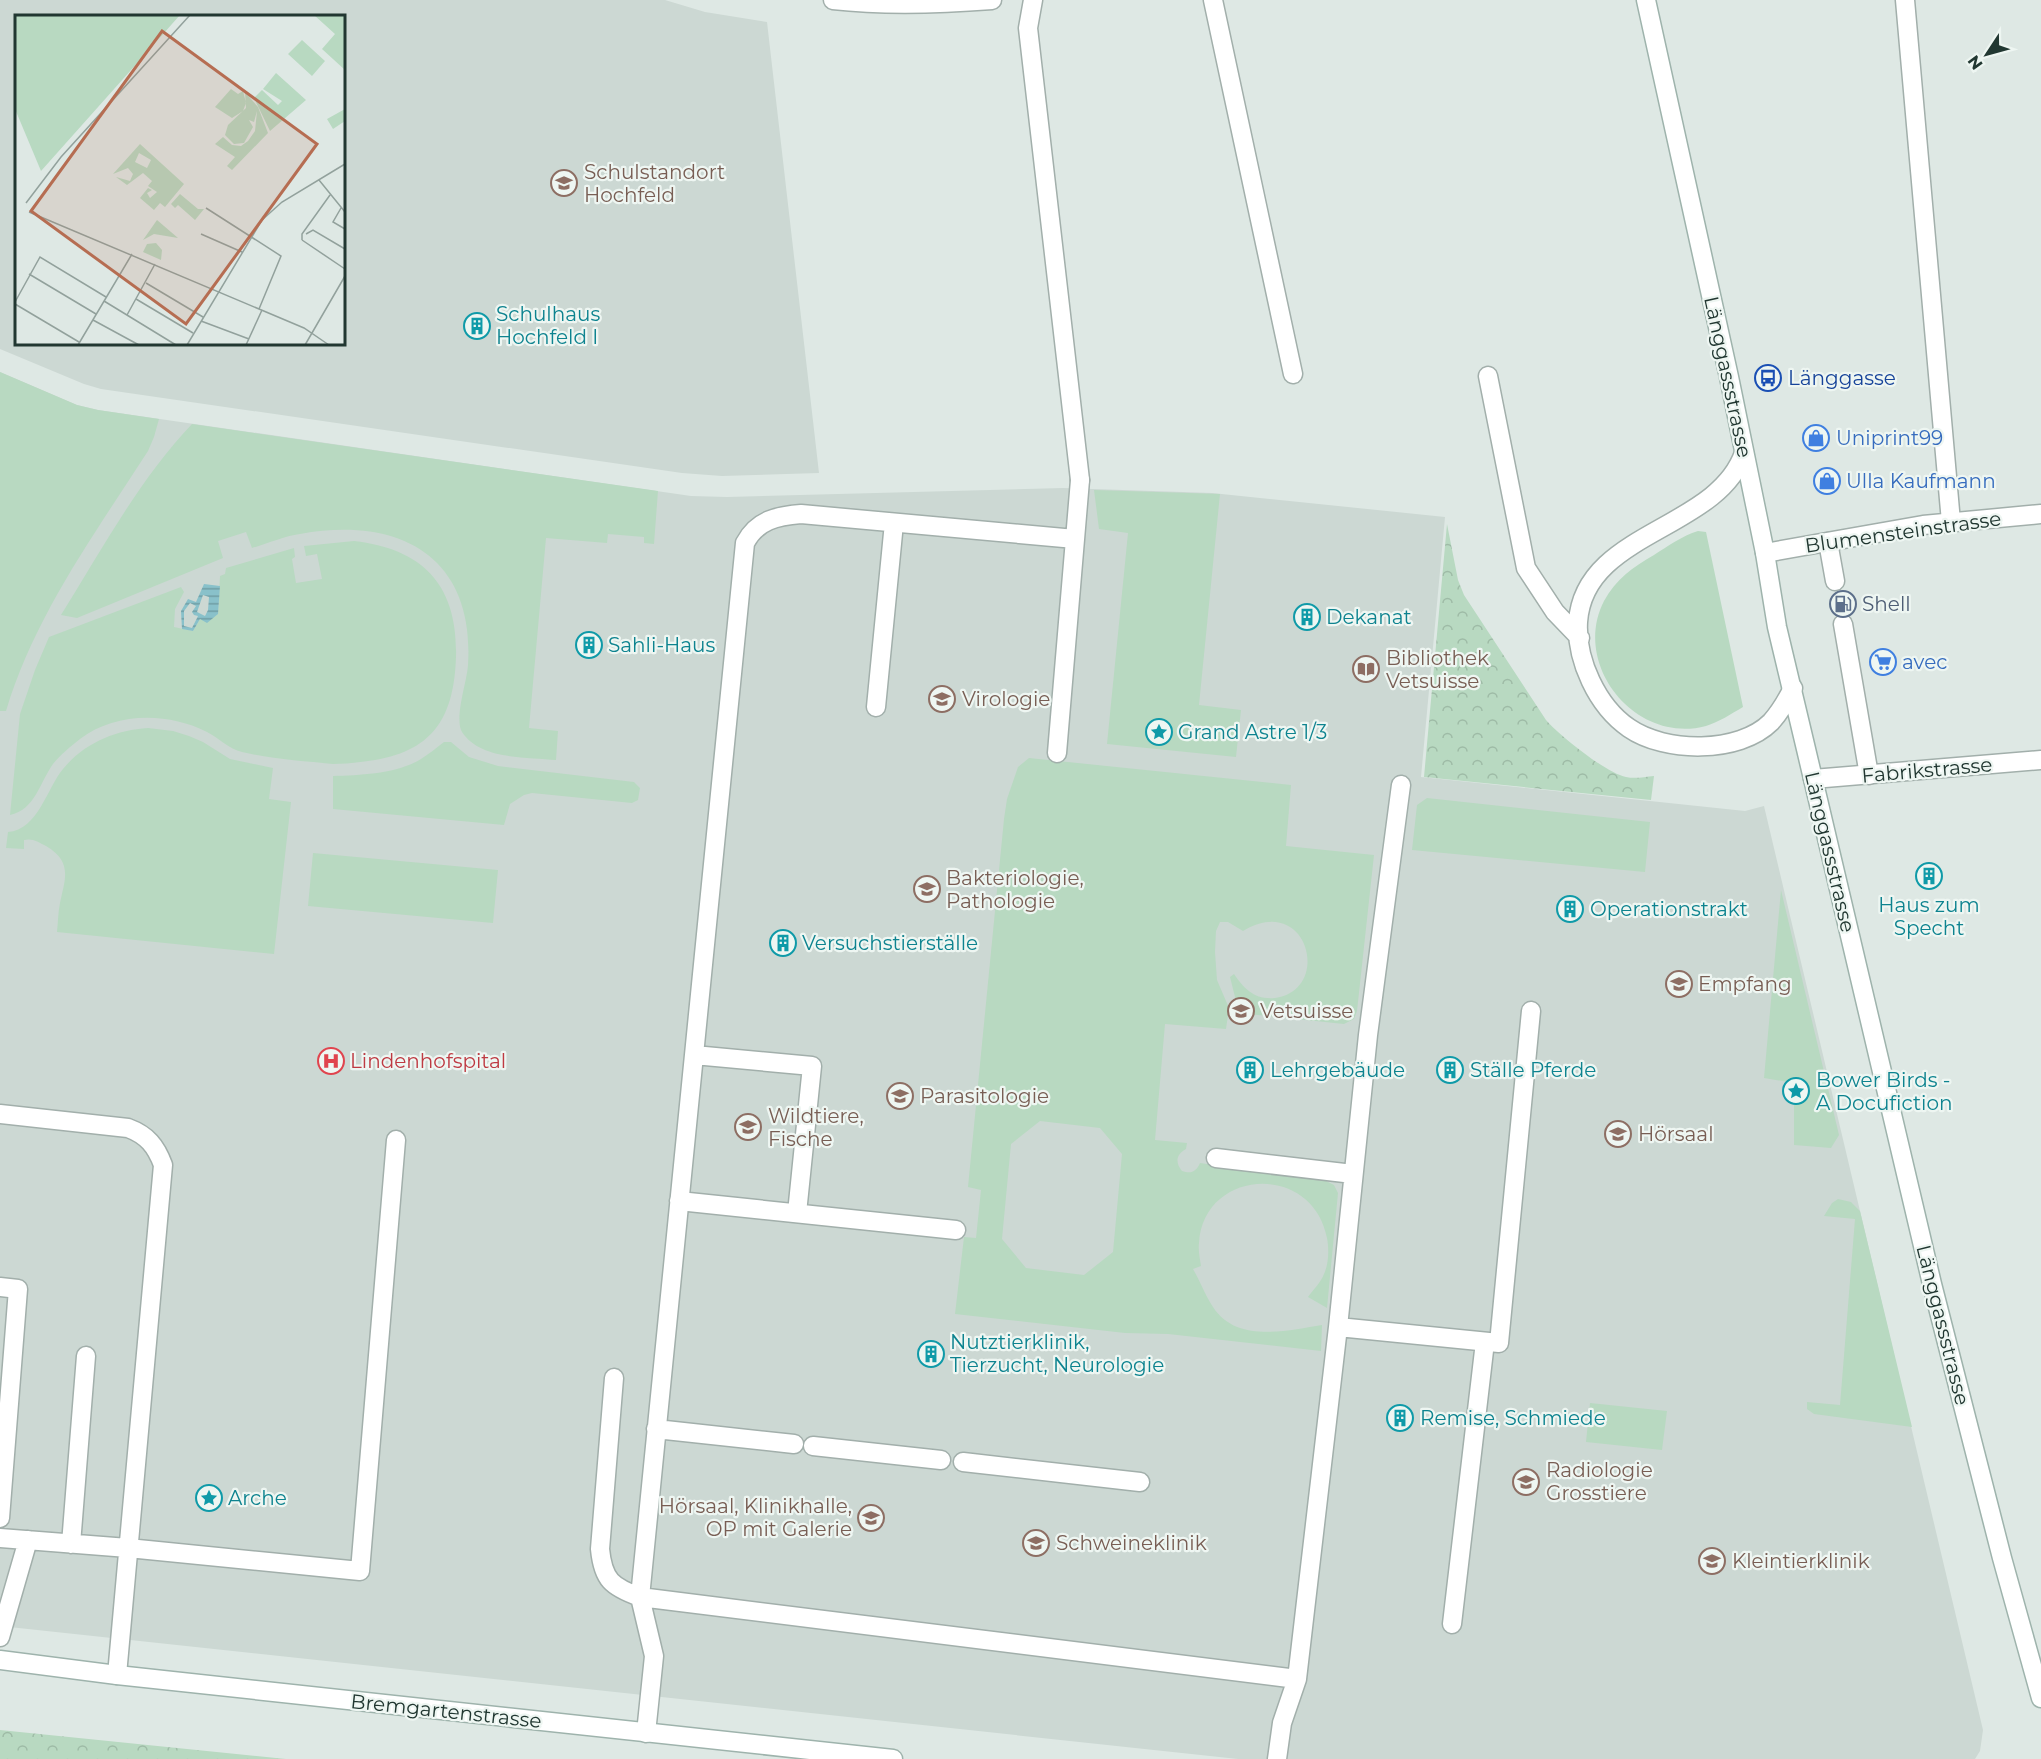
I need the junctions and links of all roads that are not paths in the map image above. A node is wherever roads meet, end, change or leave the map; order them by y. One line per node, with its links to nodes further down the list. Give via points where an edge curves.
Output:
1 (833, 0): 2 (main road, via 866,4)
2 (992, 0)
3 (1033, 0): 13 (main road, via 1028,28 1080,480)
4 (1213, 0): 7 (main road)
5 (1646, 0): 9 (main road, Länggassstrasse)
6 (1905, 0): 11 (main road)
7 (1293, 374)
8 (1488, 376): 18 (main road, via 1526,568 1555,612)
9 (1744, 453): 15 (main road, Länggassstrasse); 18 (main road, via 1735,473 1714,494 1632,545 1602,569 1581,603)
10 (2041, 514): 11 (main road, Blumensteinstrasse)
11 (1951, 522): 14 (main road, Blumensteinstrasse)
12 (894, 523): 13 (main road); 20 (main road); 27 (main road, via 801,514 782,516 753,530 745,543)
13 (1075, 539): 21 (main road)
14 (1828, 542): 15 (main road, Blumensteinstrasse); 16 (main road)
15 (1765, 554): 19 (main road, Länggassstrasse)
16 (1835, 581)
17 (1843, 624): 23 (main road)
18 (1580, 638): 19 (main road, via 1587,672 1606,706 1631,729 1663,741 1716,747 1753,735 1770,723)
19 (1793, 688): 24 (main road, Länggassstrasse)
20 (876, 707)
21 (1057, 753)
22 (2041, 760): 23 (main road, Fabrikstrasse)
23 (1869, 775): 24 (main road, Fabrikstrasse)
24 (1813, 779): 57 (main road, Länggassstrasse, via 1932,1284)
25 (1401, 786): 31 (main road)
26 (1531, 1011): 37 (main road, via 1499,1343)
27 (694, 1055): 32 (main road); 33 (main road, via 812,1066)
28 (0, 1114): 50 (main road, via 128,1128 151,1141 163,1165)
29 (396, 1140): 50 (main road, via 360,1571)
30 (1216, 1158): 31 (main road)
31 (1353, 1174): 36 (main road)
32 (679, 1201): 33 (main road); 40 (main road)
33 (797, 1213): 34 (main road)
34 (956, 1230)
35 (9, 1288): 46 (main road)
36 (1338, 1327): 37 (main road); 56 (main road)
37 (1485, 1342): 52 (main road)
38 (86, 1356): 49 (main road)
39 (614, 1378): 51 (main road, via 601,1563 618,1589)
40 (656, 1429): 41 (main road); 51 (main road)
41 (794, 1444)
42 (813, 1446): 43 (main road)
43 (941, 1460)
44 (963, 1462): 45 (main road)
45 (1140, 1482)
46 (0, 1518)
47 (0, 1538): 48 (main road)
48 (28, 1540): 49 (main road); 53 (main road)
49 (71, 1544): 50 (main road)
50 (128, 1548): 55 (main road)
51 (640, 1598): 56 (main road); 58 (main road, via 654,1656)
52 (1452, 1624)
53 (0, 1637)
54 (0, 1660): 55 (main road, Bremgartenstrasse)
55 (117, 1675): 58 (main road, Bremgartenstrasse)
56 (1297, 1679): 60 (main road, via 1282,1723)
57 (2041, 1698)
58 (646, 1733): 59 (main road, Bremgartenstrasse)
59 (893, 1759)
60 (1277, 1759)

